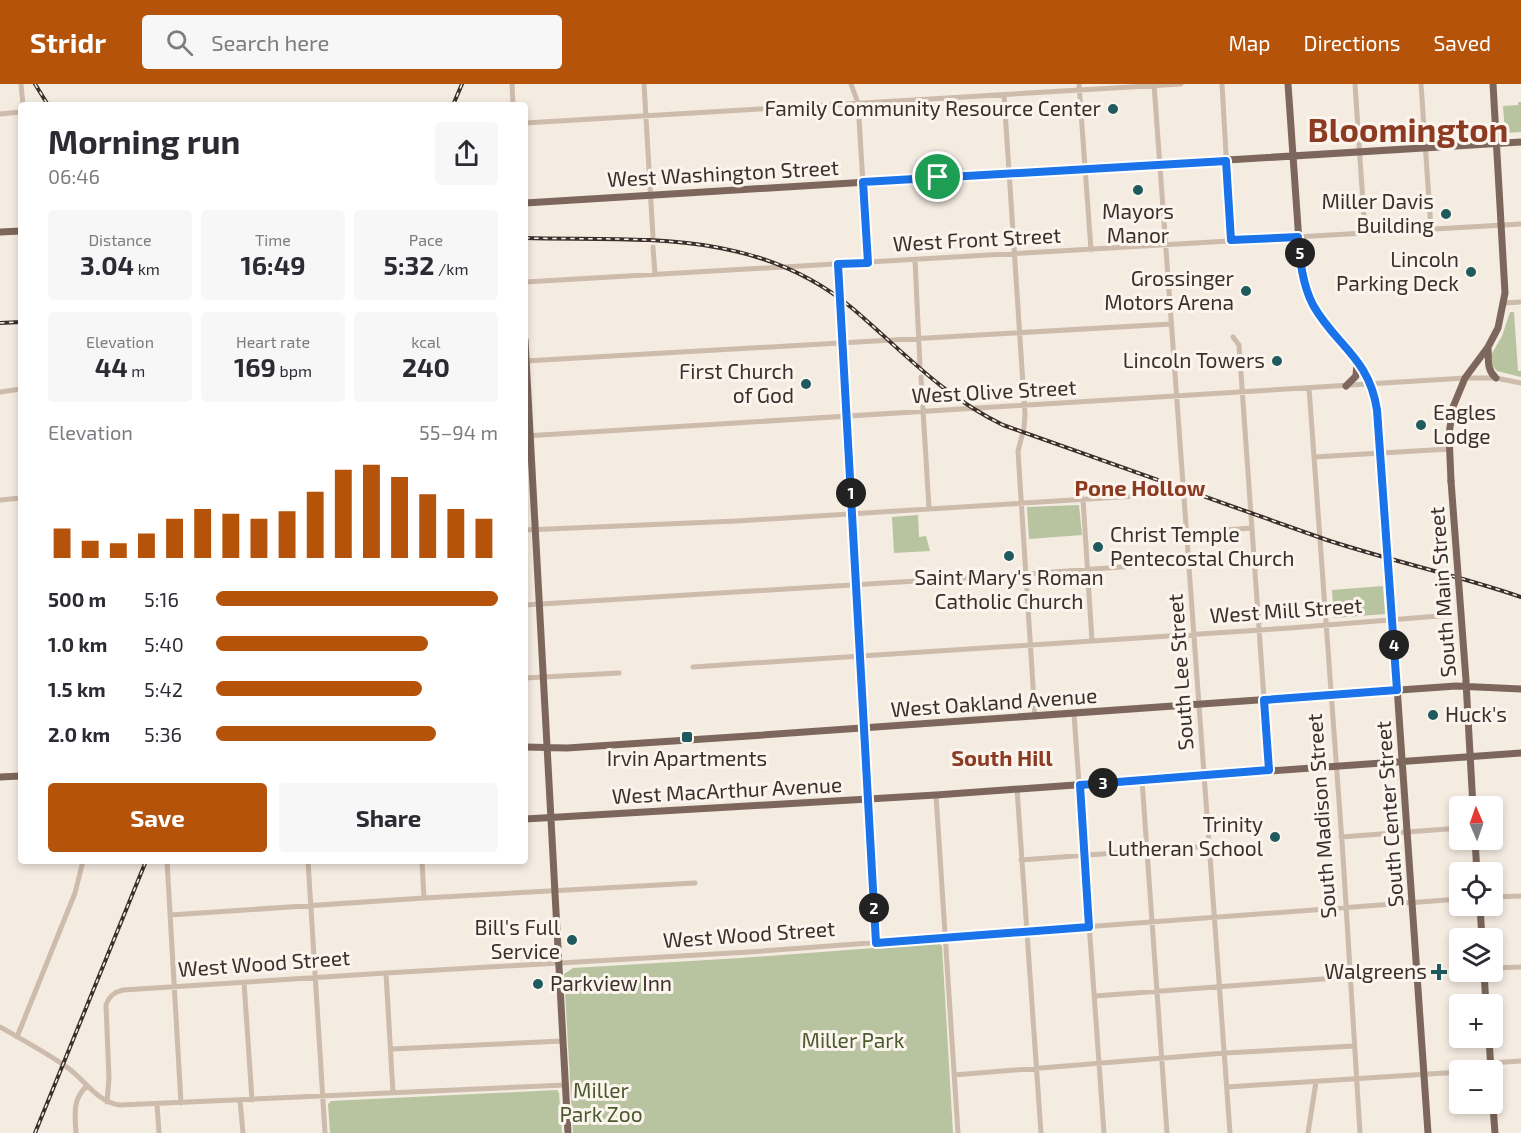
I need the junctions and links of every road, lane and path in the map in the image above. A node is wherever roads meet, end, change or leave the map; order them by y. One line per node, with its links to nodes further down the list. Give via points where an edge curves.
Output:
1 (21, 84): 14 (street)
2 (512, 84): 15 (street)
3 (644, 84): 19 (street)
4 (850, 84): 16 (street)
5 (1181, 84): 11 (street)
6 (1222, 84): 26 (street)
7 (1288, 84): 25 (main road)
8 (1355, 84): 24 (street)
9 (1421, 84): 23 (street)
10 (1493, 84): 22 (main road, South Main Street)
11 (1154, 85): 12 (street); 27 (street, South Lee Street)
12 (1080, 87): 13 (street); 28 (street)
13 (1004, 95): 16 (street); 29 (street)
14 (23, 102)
15 (513, 102)
16 (858, 104): 19 (street); 30 (street)
17 (18, 111): 18 (street)
18 (0, 114)
19 (646, 116): 20 (street); 31 (street)
20 (528, 123)
21 (1521, 142): 22 (main road, West Washington Street)
22 (1497, 144): 23 (main road, West Washington Street); 34 (main road, South Main Street)
23 (1425, 148): 24 (main road, West Washington Street); 35 (street)
24 (1360, 153): 25 (main road, West Washington Street); 38 (street)
25 (1293, 157): 26 (main road, West Washington Street); 40 (main road)
26 (1226, 161): 27 (main road, West Washington Street); 41 (street)
27 (1160, 164): 28 (main road, West Washington Street); 42 (street, South Lee Street)
28 (1086, 169): 29 (main road, West Washington Street); 44 (street)
29 (1010, 173): 30 (main road, West Washington Street); 45 (street)
30 (863, 182): 31 (main road, West Washington Street); 47 (street)
31 (650, 194): 32 (main road, West Washington Street); 39 (street)
32 (528, 203)
33 (1521, 224): 34 (street, West Front Street)
34 (1502, 225): 35 (street, West Front Street); 52 (main road, South Main Street)
35 (1431, 229): 38 (street, West Front Street)
36 (18, 231): 37 (main road)
37 (0, 232)
38 (1365, 233): 40 (street, West Front Street)
39 (653, 237)
40 (1298, 237): 41 (street, West Front Street); 59 (main road, South Center Street, via 1310,299)
41 (1231, 240): 42 (street, West Front Street)
42 (1165, 245): 44 (street, West Front Street); 53 (street, South Lee Street)
43 (653, 248): 49 (street)
44 (1091, 250): 45 (street, West Front Street)
45 (1016, 254): 46 (street, West Front Street); 54 (street)
46 (915, 260): 47 (street, West Front Street); 56 (street)
47 (868, 263): 48 (street, West Front Street)
48 (838, 264): 49 (street, West Front Street); 57 (street)
49 (655, 274): 50 (street, West Front Street)
50 (528, 282)
51 (1521, 302): 52 (street)
52 (1504, 303): 58 (main road, South Main Street)
53 (1171, 324): 54 (street); 72 (street, South Lee Street)
54 (1020, 333): 56 (street); 73 (street)
55 (1233, 337): 71 (street, via 1239,345)
56 (919, 339): 57 (street); 61 (street)
57 (843, 343): 60 (street); 75 (street)
58 (1488, 347): 63 (main road, South Main Street); 64 (main road, via 1487,364)
59 (1357, 359): 66 (main road, South Center Street); 67 (main road, via 1356,376)
60 (528, 361)
61 (920, 366)
62 (921, 377): 74 (street)
63 (1465, 378): 64 (street, West Olive Street); 66 (street, West Olive Street); 77 (main road, South Main Street, via 1453,408)
64 (1496, 378): 65 (street, West Olive Street)
65 (1521, 383)
66 (1371, 384): 67 (street, West Olive Street); 78 (main road, South Center Street)
67 (1346, 386): 68 (street, West Olive Street)
68 (1309, 388): 71 (street, West Olive Street); 79 (street, South Madison Street)
69 (18, 389): 70 (street)
70 (0, 392)
71 (1242, 392): 72 (street, West Olive Street); 87 (street)
72 (1177, 396): 73 (street, West Olive Street); 80 (street, South Lee Street)
73 (1024, 406): 74 (street, West Olive Street); 84 (street, via 1018,451)
74 (923, 413): 75 (street, West Olive Street); 85 (street)
75 (848, 417): 76 (street, West Olive Street); 86 (street)
76 (528, 436): 89 (main road)
77 (1449, 449): 78 (street); 108 (main road, South Main Street, bridge)
78 (1380, 452): 79 (street); 110 (main road, South Center Street, bridge)
79 (1314, 457): 98 (street, South Madison Street)
80 (1184, 493): 82 (street); 90 (street, South Lee Street)
81 (18, 498): 83 (street)
82 (1083, 499): 84 (street); 92 (street)
83 (0, 500)
84 (1021, 502): 85 (street); 93 (street)
85 (929, 508): 86 (street)
86 (852, 513): 89 (street); 94 (street)
87 (1252, 528): 90 (street); 99 (street)
88 (528, 530): 89 (street)
89 (535, 530): 95 (main road)
90 (1187, 533): 91 (street, South Lee Street)
91 (1189, 562): 92 (street); 100 (street, South Lee Street)
92 (1087, 569): 93 (street); 101 (street)
93 (1025, 574): 94 (street); 102 (street)
94 (856, 584): 95 (street); 103 (street)
95 (538, 604): 96 (street); 106 (main road)
96 (528, 605)
97 (1451, 615): 98 (street, West Mill Street)
98 (1326, 625): 99 (street, West Mill Street); 111 (street, South Madison Street)
99 (1259, 630): 100 (street, West Mill Street); 112 (street)
100 (1195, 634): 101 (street, West Mill Street); 113 (street, South Lee Street)
101 (1092, 641): 102 (street, West Mill Street)
102 (1030, 644): 103 (street, West Mill Street); 115 (street)
103 (860, 655): 104 (street, West Mill Street); 116 (street)
104 (693, 667)
105 (619, 673): 106 (street)
106 (542, 677): 107 (street); 118 (main road)
107 (528, 678)
108 (1466, 683): 109 (main road, West Oakland Avenue, via 1491,689); 110 (main road, West Oakland Avenue); 120 (main road, South Main Street)
109 (1521, 689)
110 (1397, 690): 111 (main road, West Oakland Avenue); 121 (main road, South Center Street)
111 (1331, 695): 112 (main road, West Oakland Avenue); 122 (street, South Madison Street)
112 (1264, 700): 113 (main road, West Oakland Avenue); 123 (street)
113 (1199, 705): 114 (main road, West Oakland Avenue); 124 (street, South Lee Street)
114 (1074, 714): 115 (main road, West Oakland Avenue); 128 (street)
115 (1035, 717): 116 (main road, West Oakland Avenue)
116 (864, 729): 118 (main road, West Oakland Avenue); 132 (street)
117 (528, 747): 118 (main road, West Oakland Avenue)
118 (546, 747): 133 (main road)
119 (1521, 753): 120 (main road, West MacArthur Avenue)
120 (1470, 757): 121 (main road, West MacArthur Avenue); 131 (main road, South Main Street)
121 (1403, 761): 122 (main road, West MacArthur Avenue); 136 (main road, South Center Street)
122 (1336, 766): 123 (main road, West MacArthur Avenue); 137 (street, South Madison Street)
123 (1269, 770): 124 (main road, West MacArthur Avenue)
124 (1205, 775): 127 (main road, West MacArthur Avenue); 138 (street, South Lee Street)
125 (18, 776): 126 (main road)
126 (0, 777)
127 (1143, 780): 128 (main road, West MacArthur Avenue); 139 (street)
128 (1080, 785): 129 (main road, West MacArthur Avenue); 140 (street)
129 (1017, 789): 130 (main road, West MacArthur Avenue); 141 (street)
130 (936, 795): 132 (main road, West MacArthur Avenue); 160 (street)
131 (1472, 796)
132 (868, 799): 133 (main road, West MacArthur Avenue); 161 (street)
133 (550, 818): 134 (main road, West MacArthur Avenue); 147 (main road)
134 (528, 819)
135 (1449, 829): 136 (street)
136 (1407, 832): 137 (street); 152 (main road, South Center Street)
137 (1341, 837): 154 (street, South Madison Street)
138 (1210, 846): 139 (street); 156 (street, South Lee Street)
139 (1147, 851): 140 (street); 157 (street)
140 (1084, 856): 141 (street); 158 (street)
141 (1022, 860): 159 (street)
142 (82, 864): 174 (street, via 75,894)
143 (167, 864): 155 (street)
144 (308, 864): 153 (street)
145 (422, 864): 150 (street)
146 (695, 883): 147 (street)
147 (554, 891): 150 (street); 162 (main road)
148 (1521, 896): 149 (street)
149 (1503, 897)
150 (424, 898): 153 (street)
151 (1449, 900): 152 (street, West Wood Street)
152 (1412, 902): 154 (street, West Wood Street); 185 (main road, South Center Street)
153 (310, 905): 155 (street); 166 (street)
154 (1345, 908): 156 (street, West Wood Street); 167 (street, South Madison Street)
155 (170, 915): 170 (street)
156 (1214, 917): 157 (street, West Wood Street); 169 (street, South Lee Street)
157 (1153, 922): 158 (street, West Wood Street); 171 (street)
158 (1089, 927): 159 (street, West Wood Street); 172 (street)
159 (1027, 931): 160 (street, West Wood Street); 183 (street)
160 (945, 938): 161 (street, West Wood Street); 186 (street)
161 (876, 943): 162 (street, West Wood Street)
162 (558, 963): 165 (street, West Wood Street); 175 (main road)
163 (1521, 967): 164 (street)
164 (1503, 968)
165 (386, 973): 166 (street, West Wood Street); 177 (street)
166 (315, 977): 168 (street, West Wood Street); 193 (street)
167 (1349, 977): 169 (street); 176 (street, South Madison Street)
168 (244, 982): 170 (street, West Wood Street); 195 (street)
169 (1220, 986): 171 (street); 178 (street, South Lee Street)
170 (174, 987): 196 (street, West Wood Street, via 123,990 109,997); 197 (street)
171 (1158, 991): 172 (street); 179 (street)
172 (1095, 996): 181 (street)
173 (0, 1027): 174 (street)
174 (17, 1036): 190 (street, via 66,1066)
175 (562, 1041): 177 (street); 189 (main road)
176 (1354, 1046): 178 (street); 187 (street, South Madison Street)
177 (391, 1049): 192 (street)
178 (1225, 1053): 179 (street); 191 (street, South Lee Street)
179 (1162, 1058): 181 (street); 208 (street)
180 (1521, 1062): 182 (street)
181 (1099, 1064): 183 (street); 207 (street)
182 (1503, 1066)
183 (1036, 1069): 186 (street); 206 (street)
184 (1449, 1073): 185 (street)
185 (1424, 1074): 187 (street); 212 (main road, South Center Street)
186 (954, 1075): 205 (street)
187 (1356, 1079): 188 (street); 211 (street, South Madison Street)
188 (1316, 1082): 191 (street); 210 (street)
189 (565, 1085): 192 (street); 204 (main road)
190 (87, 1086): 196 (street); 200 (street, via 75,1108)
191 (1227, 1087): 209 (street, South Lee Street)
192 (393, 1093): 193 (street)
193 (323, 1096): 195 (street); 203 (street)
194 (240, 1100): 195 (street); 197 (street); 202 (street)
195 (252, 1100)
196 (107, 1102): 198 (street)
197 (181, 1103): 198 (street)
198 (158, 1104): 201 (street)
199 (1494, 1114): 213 (main road)
200 (76, 1133)
201 (159, 1133)
202 (243, 1133)
203 (325, 1133)
204 (568, 1133)
205 (958, 1133)
206 (1041, 1133)
207 (1104, 1133)
208 (1167, 1133)
209 (1230, 1133)
210 (1308, 1133)
211 (1360, 1133)
212 (1428, 1133)
213 (1495, 1133)

